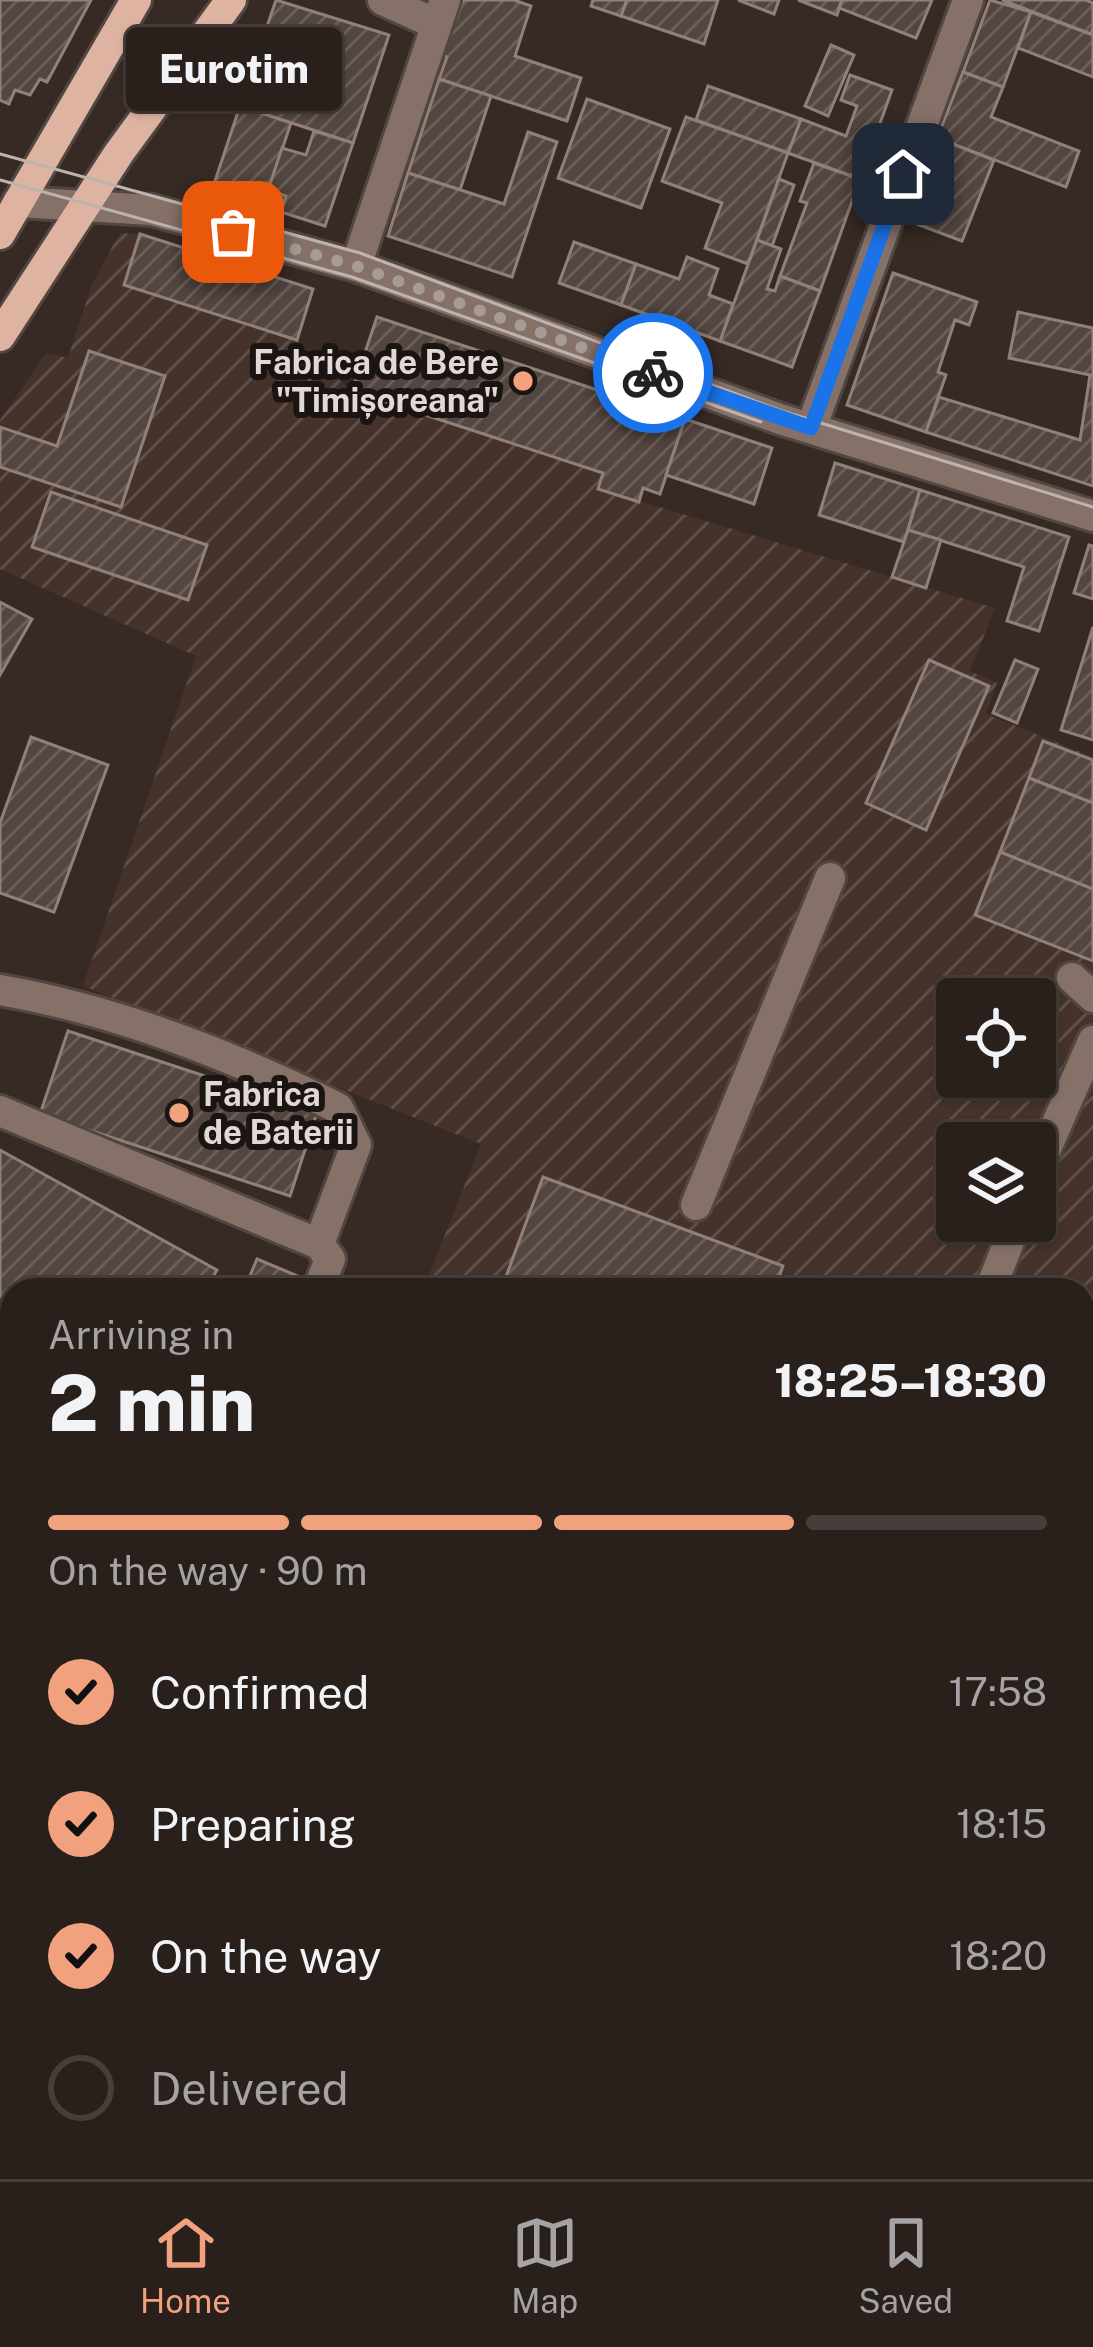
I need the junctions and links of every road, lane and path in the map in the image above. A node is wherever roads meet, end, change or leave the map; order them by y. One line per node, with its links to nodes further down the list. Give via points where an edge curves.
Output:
1 (136, 0): 6 (main road)
2 (383, 0): 5 (street)
3 (968, 0): 11 (street)
4 (224, 3): 7 (main road)
5 (440, 12): 9 (street)
6 (18, 202): 7 (street); 8 (main road)
7 (88, 203): 9 (street, via 152,209); 10 (main road)
8 (0, 234)
9 (356, 266): 11 (street)
10 (0, 336)
11 (811, 428): 12 (street)
12 (1093, 516)
13 (830, 878): 20 (street)
14 (1093, 974): 16 (street, via 1072,978)
15 (0, 990): 22 (street, via 116,1020 338,1108 356,1145)
16 (1093, 998)
17 (1093, 1041): 19 (street)
18 (0, 1111): 22 (street)
19 (1056, 1126)
20 (696, 1205)
21 (1009, 1242): 24 (street)
22 (319, 1244): 23 (street, via 330,1258)
23 (322, 1278)
24 (995, 1278)

